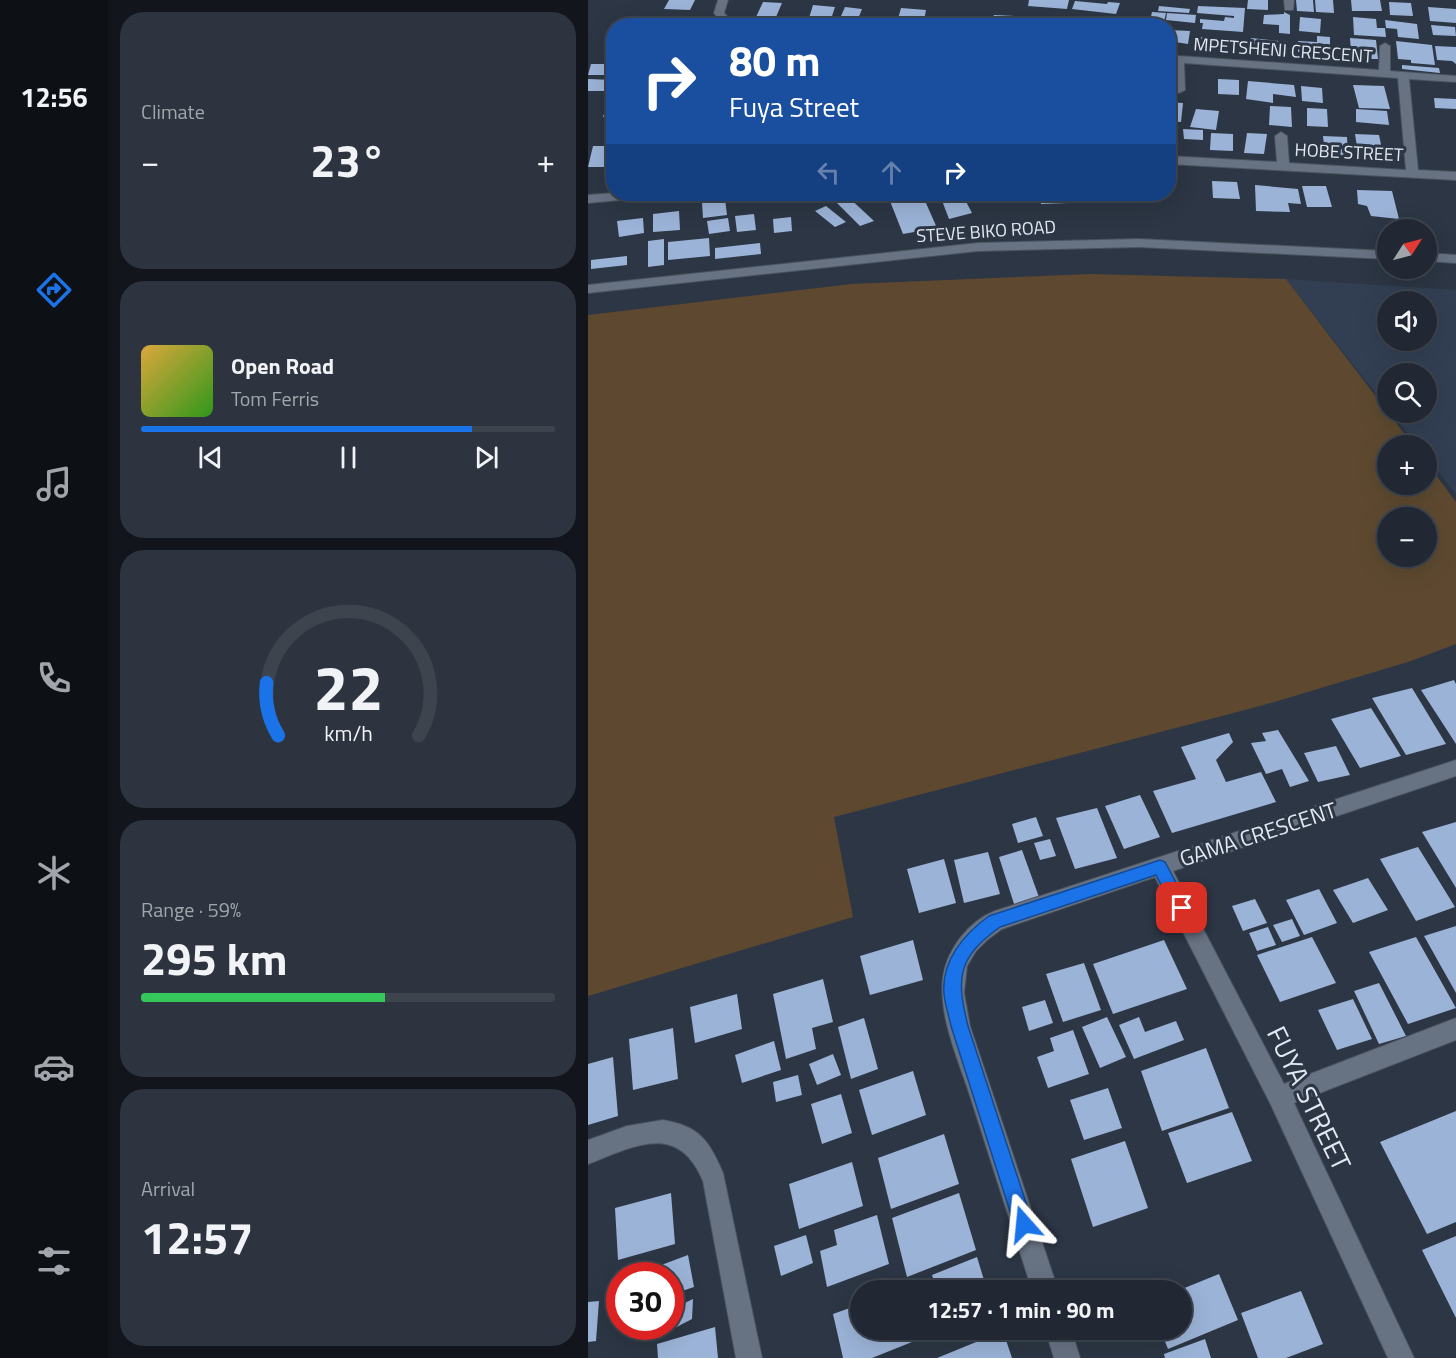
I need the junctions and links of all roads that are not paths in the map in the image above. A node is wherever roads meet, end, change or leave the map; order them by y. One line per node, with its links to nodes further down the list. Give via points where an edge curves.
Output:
1 (723, 0): 2 (street, via 719,14)
2 (723, 18)
3 (1385, 46): 6 (street, MPETSHENI CRESCENT)
4 (1176, 59): 6 (street, MPETSHENI CRESCENT)
5 (1176, 71): 9 (street, MPETSHENI CRESCENT)
6 (1384, 73): 7 (street, MPETSHENI CRESCENT)
7 (1403, 75): 8 (street, MPETSHENI CRESCENT); 13 (street, HOBE STREET)
8 (1456, 79)
9 (1179, 90)
10 (1281, 136): 12 (street, HOBE STREET)
11 (1176, 160): 12 (street, HOBE STREET)
12 (1283, 166): 13 (street, HOBE STREET)
13 (1412, 173): 14 (street, HOBE STREET)
14 (1456, 176)
15 (606, 197): 16 (street)
16 (588, 199)
17 (1377, 254): 20 (street, STEVE BIKO ROAD, via 1139,243 978,247)
18 (1437, 258): 19 (street)
19 (1456, 259)
20 (588, 289)
21 (1456, 768): 22 (street, GAMA CRESCENT)
22 (1160, 867): 24 (street, FUYA STREET); 26 (street, GAMA CRESCENT, via 995,921 969,942 954,973 952,993 959,1026)
23 (1456, 1029): 24 (street)
24 (1280, 1097): 30 (street, FUYA STREET)
25 (588, 1152): 28 (street, via 644,1131 679,1135 701,1151 715,1181)
26 (1042, 1280)
27 (1061, 1340): 29 (street)
28 (749, 1358)
29 (1067, 1358)
30 (1401, 1358)

